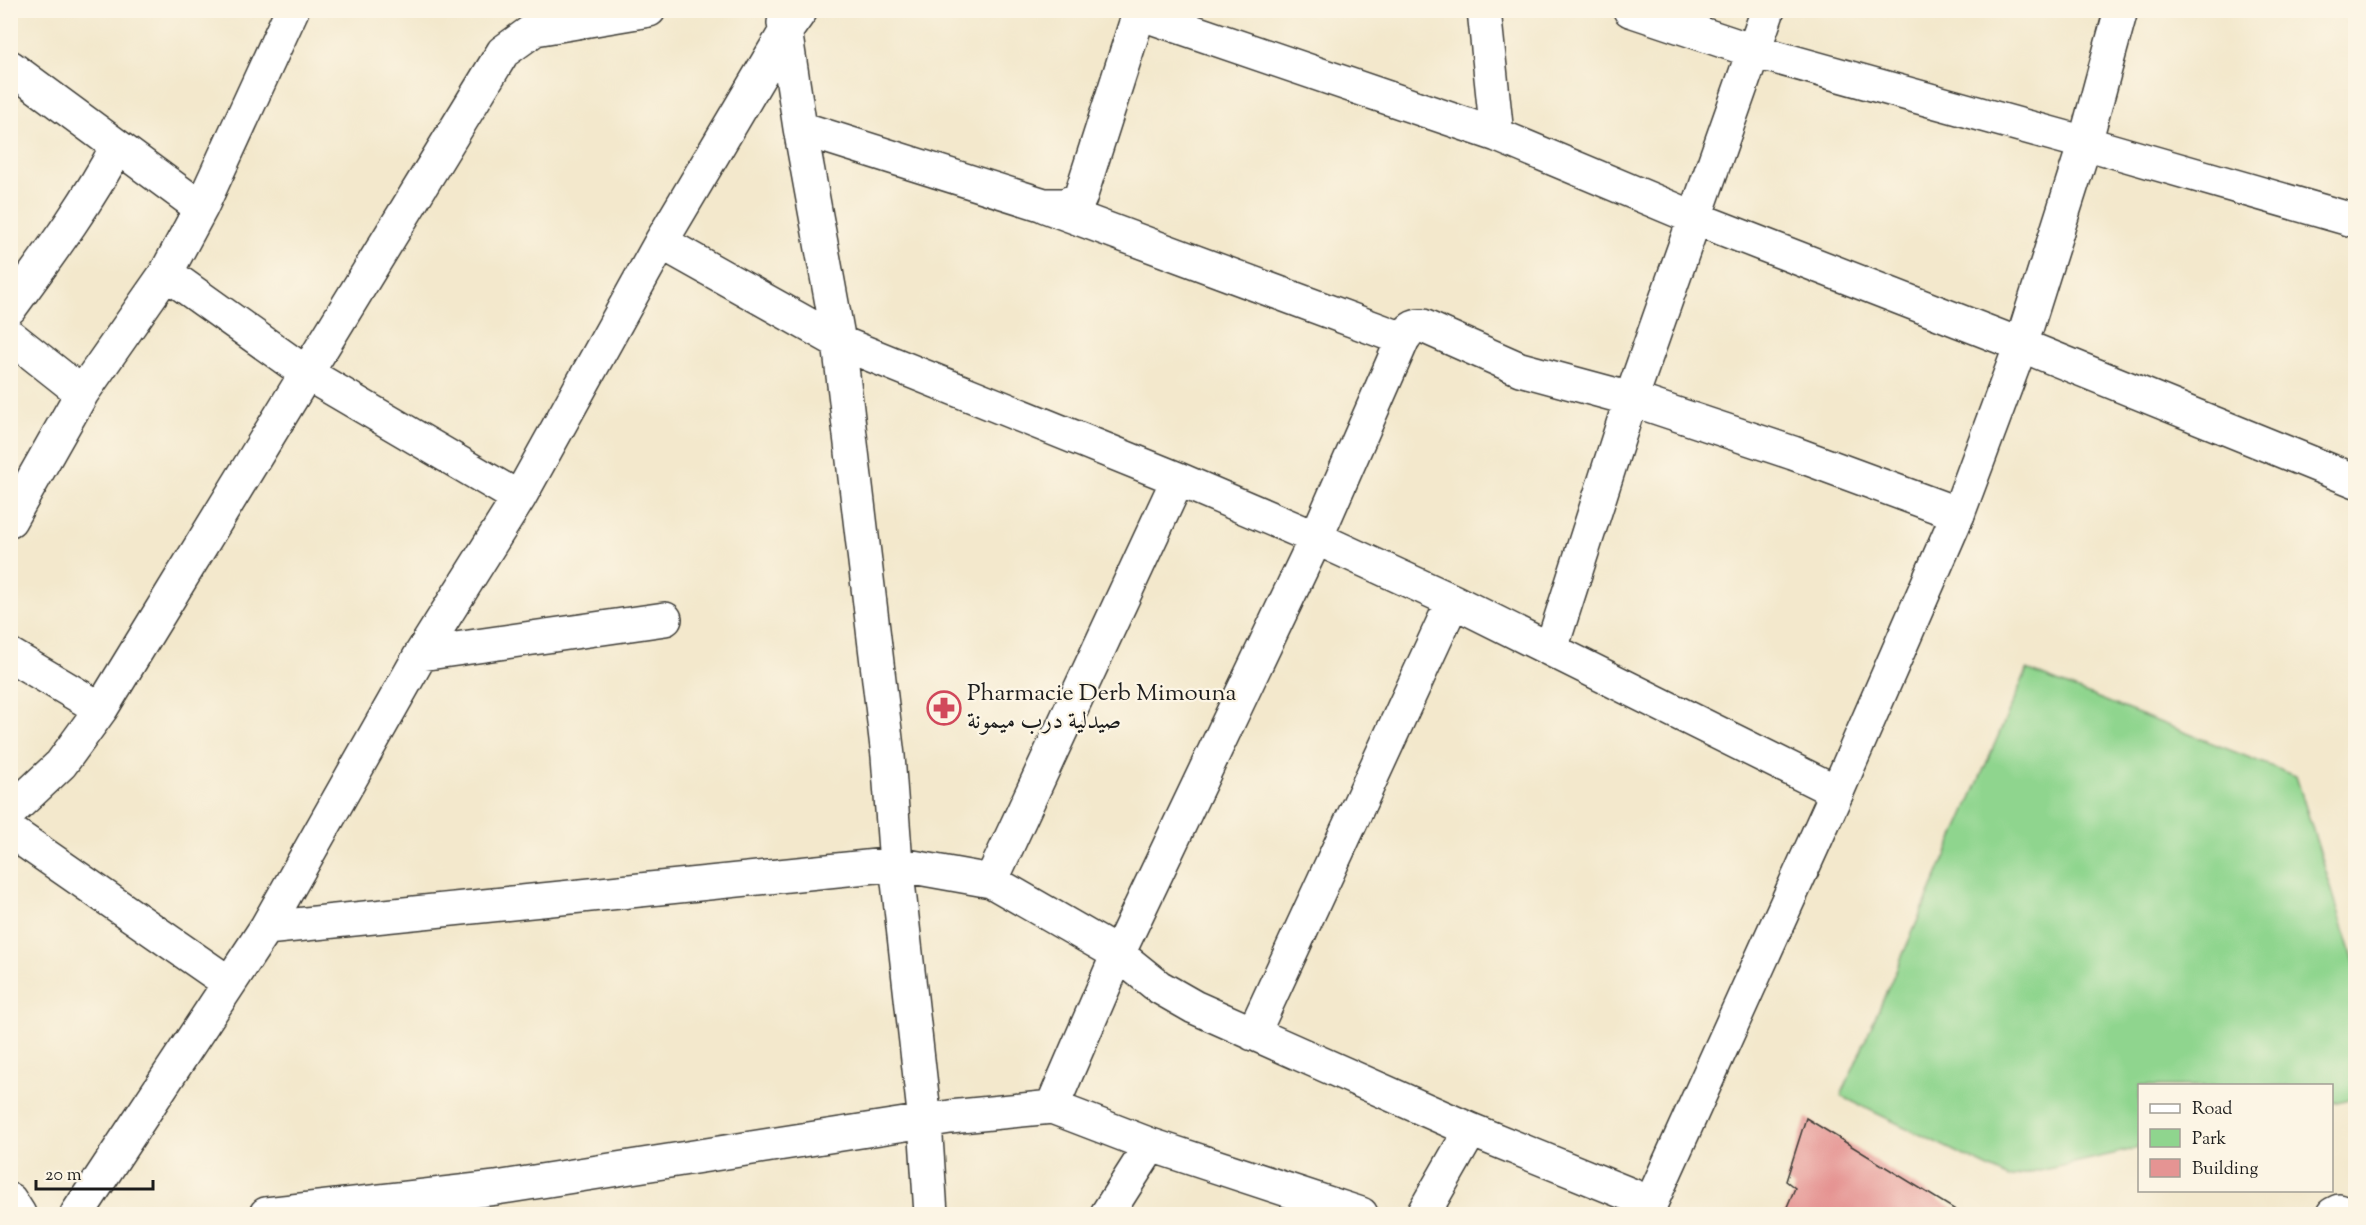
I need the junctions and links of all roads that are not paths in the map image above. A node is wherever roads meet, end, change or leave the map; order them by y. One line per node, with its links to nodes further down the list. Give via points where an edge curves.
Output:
1 (292, 10): 16 (street)
2 (649, 10): 26 (street, via 535,29 503,52)
3 (1484, 10): 12 (street)
4 (1630, 10): 9 (street)
5 (1768, 10): 9 (street)
6 (1139, 12): 12 (street); 15 (street, via 1080,198 1065,206)
7 (2117, 12): 13 (street)
8 (790, 18): 11 (street); 19 (street)
9 (1753, 51): 13 (street); 17 (street)
10 (10, 67): 14 (street)
11 (800, 128): 15 (street); 24 (street)
12 (1497, 135): 17 (street)
13 (2085, 142): 18 (street); 25 (street)
14 (117, 147): 16 (street); 21 (street, via 101,178)
15 (1044, 205): 23 (street)
16 (201, 208): 20 (street)
17 (1695, 218): 25 (street); 28 (street)
18 (2355, 220)
19 (661, 242): 24 (street); 31 (street)
20 (166, 273): 26 (street); 27 (street)
21 (10, 308)
22 (10, 336): 27 (street)
23 (1403, 339): 28 (street, via 1410,329 1423,326 1520,369); 34 (street)
24 (839, 342): 29 (street); 44 (street, via 888,756)
25 (2020, 345): 30 (street); 32 (street)
26 (306, 373): 31 (street); 40 (street)
27 (82, 393): 33 (street)
28 (1631, 399): 32 (street); 37 (street)
29 (1178, 479): 34 (street); 45 (street)
30 (2355, 481)
31 (519, 498): 39 (street)
32 (1958, 514): 41 (street)
33 (10, 520)
34 (1316, 538): 35 (street); 47 (street)
35 (1453, 601): 37 (street); 49 (street)
36 (665, 619): 39 (street)
37 (1551, 649): 41 (street)
38 (10, 654): 40 (street)
39 (421, 654): 46 (street)
40 (101, 709): 42 (street, via 62,764)
41 (1837, 792): 55 (street)
42 (10, 812)
43 (10, 831): 48 (street)
44 (896, 864): 45 (street); 46 (street); 51 (street)
45 (991, 881): 47 (street)
46 (266, 928): 48 (street)
47 (1118, 954): 49 (street, via 1159,987); 50 (street)
48 (230, 983): 57 (street)
49 (1253, 1034): 52 (street)
50 (1052, 1107): 51 (street); 53 (street)
51 (925, 1122): 58 (street, via 496,1188); 59 (street)
52 (1472, 1130): 55 (street); 62 (street)
53 (1151, 1146): 60 (street); 61 (street)
54 (10, 1200): 56 (street)
55 (1648, 1209)
56 (19, 1215)
57 (77, 1215)
58 (266, 1215)
59 (931, 1215)
60 (1107, 1215)
61 (1361, 1215)
62 (1423, 1215)
63 (2333, 1215): 64 (street, via 2339,1211)
64 (2348, 1215)

